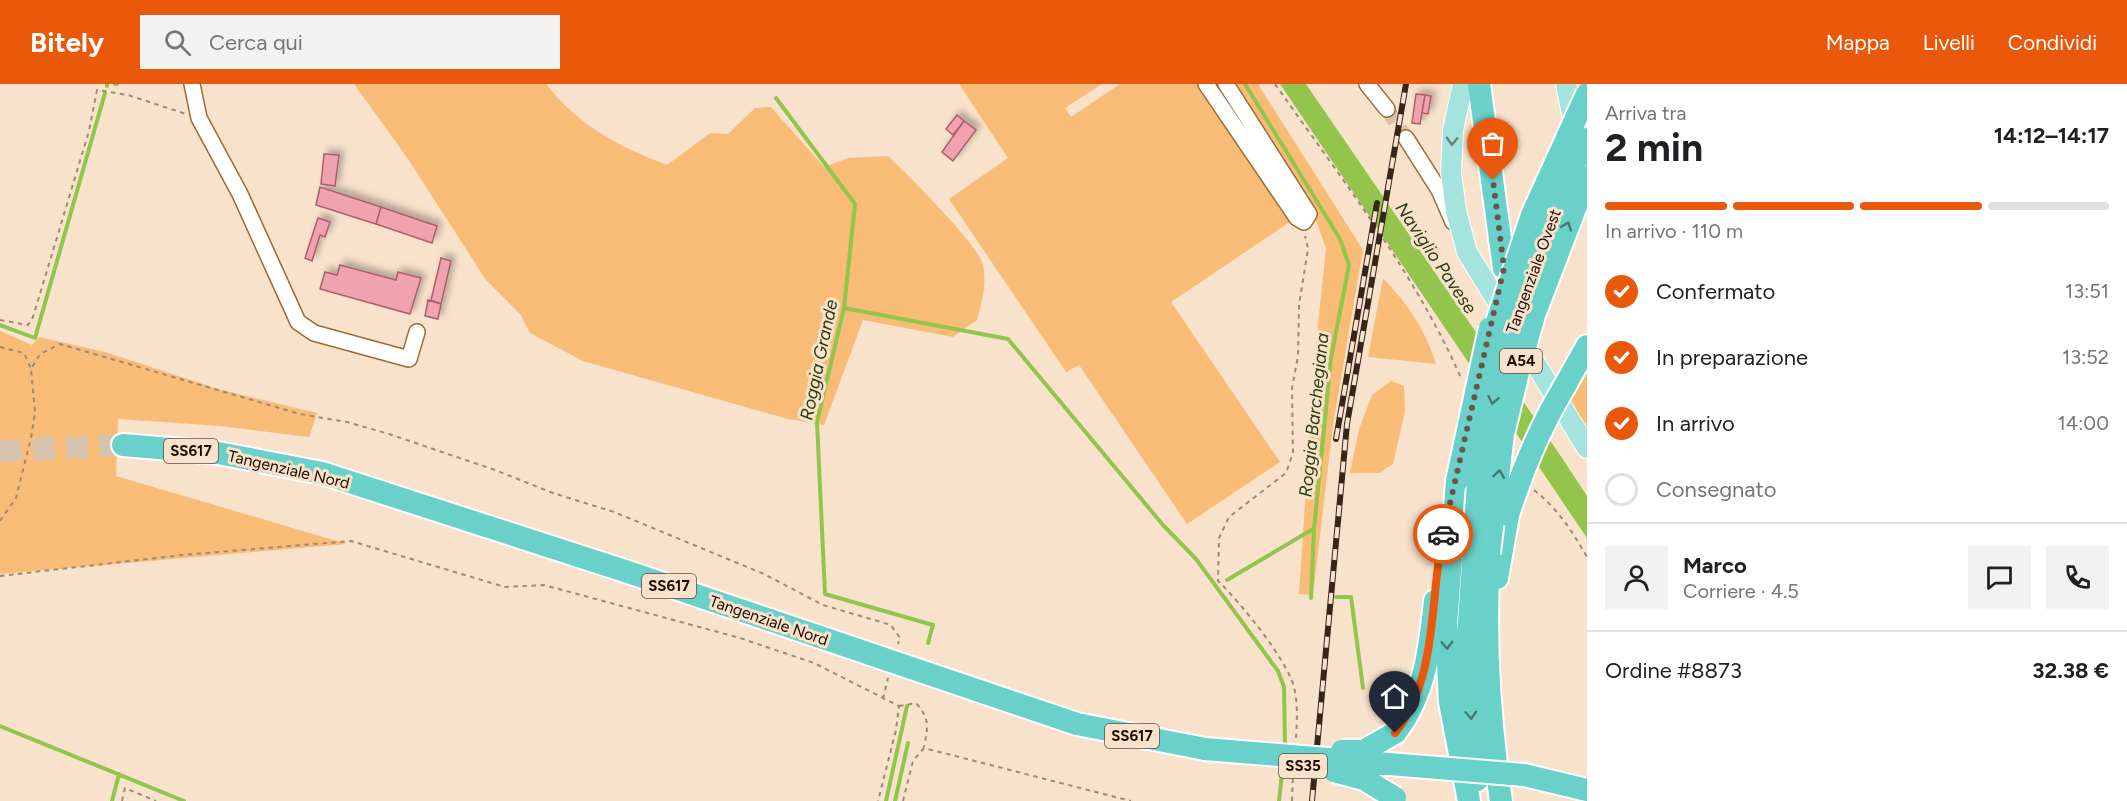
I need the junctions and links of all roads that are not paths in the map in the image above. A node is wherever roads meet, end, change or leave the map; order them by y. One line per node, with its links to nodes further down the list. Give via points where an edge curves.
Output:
1 (192, 84): 15 (street, via 197,112 240,194 298,322 314,333 409,360)
2 (1206, 84): 3 (street, via 1297,218 1304,222 1309,214)
3 (1226, 84)
4 (1366, 84): 9 (street)
5 (1463, 84): 14 (main road, one-way to 14, via 1453,130 1451,172)
6 (1479, 84): 16 (highway, bridge, via 1504,268)
7 (1566, 84): 13 (main road)
8 (1587, 94): 16 (highway, bridge, via 1532,215)
9 (1387, 109)
10 (1406, 138): 14 (street, via 1438,190)
11 (1587, 139): 21 (highway, Tangenziale Ovest / A54, one-way to 21, bridge, via 1516,312 1496,389 1481,462)
12 (1587, 177): 21 (highway, Tangenziale Ovest / A54, one-way to 12, bridge, via 1518,372 1534,315)
13 (1587, 194)
14 (1467, 252): 18 (main road)
15 (417, 332)
16 (1487, 343): 20 (highway, bridge)
17 (1587, 346): 22 (highway, bridge, via 1523,466 1508,514)
18 (1584, 440)
19 (123, 446): 23 (highway, Tangenziale Nord / SS617, via 218,453 322,473 1077,724)
20 (1456, 482): 23 (highway, bridge, via 1442,541 1426,664 1410,714 1395,733 1363,751); 26 (highway, one-way to 26, via 1446,624 1450,702)
21 (1482, 552): 22 (highway, Tangenziale Ovest / A54); 27 (highway, Tangenziale Ovest / A54, one-way to 27, via 1467,648 1472,743)
22 (1488, 654): 28 (highway, Tangenziale Ovest / A54, via 1489,701)
23 (1197, 748): 24 (highway, SS617, bridge, via 1524,775); 25 (highway, SS35, bridge, via 1340,772 1364,779)
24 (1587, 790)
25 (1396, 800)
26 (1469, 801)
27 (1480, 801)
28 (1502, 801)

